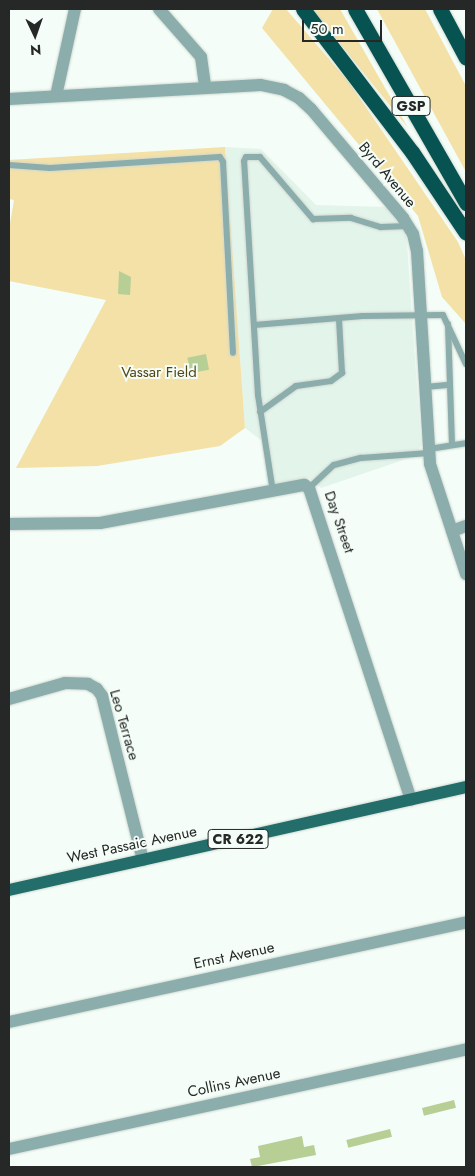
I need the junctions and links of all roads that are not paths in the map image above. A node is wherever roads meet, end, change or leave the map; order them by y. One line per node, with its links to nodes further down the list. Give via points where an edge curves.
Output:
1 (75, 9): 8 (street)
2 (159, 9): 7 (street, via 201,57)
3 (304, 9): 13 (highway, via 412,152)
4 (355, 9): 11 (highway, GSP)
5 (440, 9): 6 (highway)
6 (466, 58)
7 (205, 87): 8 (street, Byrd Avenue); 12 (street, Byrd Avenue, via 261,85 284,90 299,98)
8 (56, 96): 9 (street, Byrd Avenue)
9 (9, 99)
10 (9, 165): 18 (lane, via 50,168 220,157 223,162)
11 (466, 202)
12 (408, 226): 14 (street, Byrd Avenue, via 417,250); 17 (lane, via 381,227 351,218 313,219 260,157 246,157)
13 (466, 233)
14 (421, 316): 15 (lane); 16 (lane, via 443,315); 21 (street, Byrd Avenue)
15 (339, 319): 17 (lane); 22 (lane, via 342,373 331,381 296,386)
16 (448, 320): 19 (lane); 20 (lane)
17 (254, 325): 22 (lane)
18 (233, 353)
19 (466, 364)
20 (450, 386): 21 (lane); 24 (lane)
21 (425, 387): 25 (street, Byrd Avenue)
22 (260, 412): 27 (lane)
23 (466, 443): 24 (lane)
24 (452, 445): 25 (lane)
25 (429, 451): 26 (lane, via 361,458 334,465); 30 (street, Byrd Avenue)
26 (310, 488): 27 (street, Day Street, via 304,485); 34 (street, Day Street)
27 (273, 492): 28 (street, Day Street, via 100,523)
28 (9, 524)
29 (466, 526): 30 (street)
30 (452, 531): 31 (street, Byrd Avenue)
31 (466, 574)
32 (9, 699): 35 (street, Leo Terrace, via 64,683 88,684 97,689 102,696)
33 (466, 787): 34 (main road, West Passaic Avenue / CR 622)
34 (411, 800): 35 (main road, West Passaic Avenue / CR 622)
35 (143, 860): 36 (main road, West Passaic Avenue / CR 622)
36 (9, 890)
37 (466, 922): 38 (street, Ernst Avenue)
38 (9, 1022)
39 (466, 1049): 40 (street, Collins Avenue)
40 (9, 1149)

